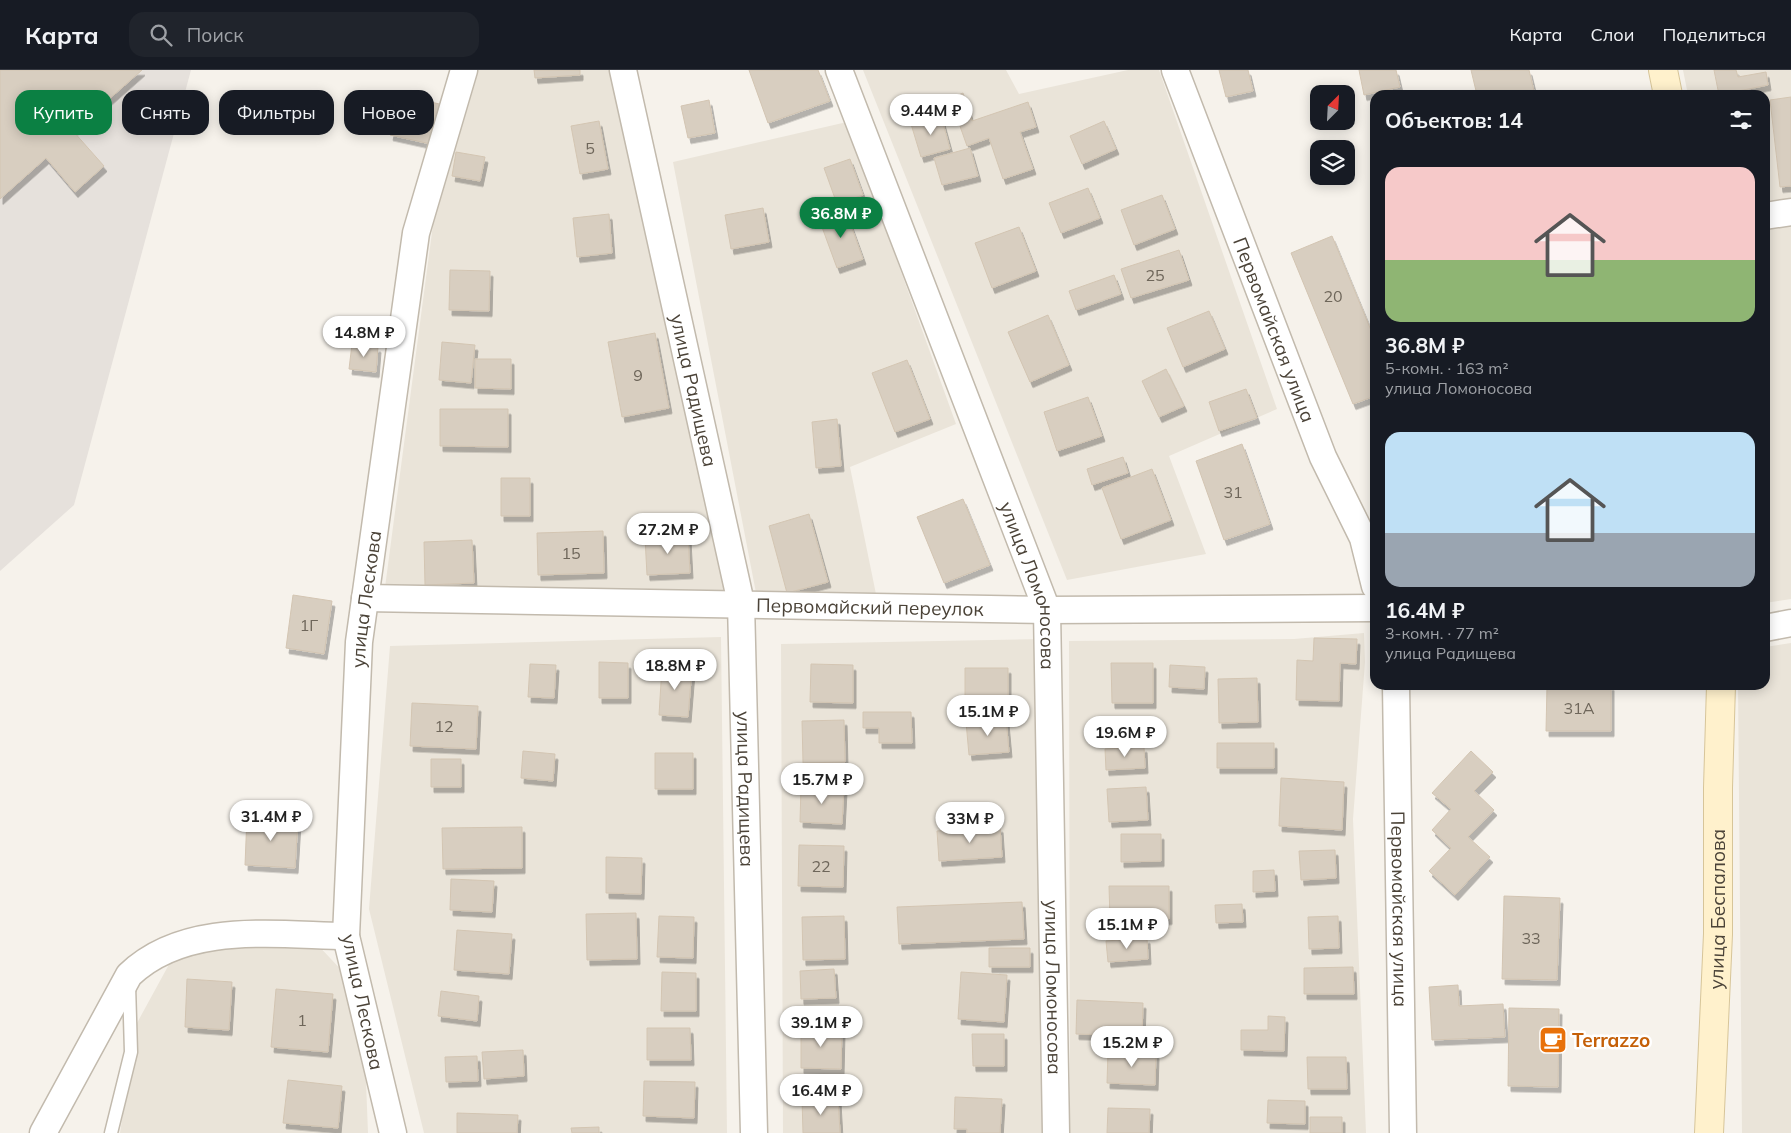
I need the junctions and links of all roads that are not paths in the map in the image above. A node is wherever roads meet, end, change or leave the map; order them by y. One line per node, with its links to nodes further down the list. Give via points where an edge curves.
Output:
1 (464, 70): 10 (street, улица Лескова, via 416,233)
2 (623, 70): 11 (street, улица Радищева)
3 (839, 70): 13 (street, улица Ломоносова)
4 (1175, 70): 9 (street, Первомайская улица, via 1323,457 1363,538)
5 (1662, 70): 6 (main road)
6 (1667, 90)
7 (1791, 212): 8 (street)
8 (1770, 215)
9 (1370, 566)
10 (365, 598): 11 (street, Первомайский переулок); 18 (street, улица Лескова, via 359,642)
11 (741, 603): 13 (street, Первомайский переулок); 23 (street, улица Радищева)
12 (1370, 608): 13 (street, Первомайский переулок)
13 (1047, 610): 24 (street, улица Ломоносова)
14 (1791, 623): 15 (street)
15 (1770, 627)
16 (1396, 690): 25 (street, Первомайская улица)
17 (1721, 690): 26 (main road, улица Беспалова, via 1718,934)
18 (346, 936): 19 (street, via 222,935 173,947); 22 (street, улица Лескова)
19 (129, 975): 20 (street); 21 (lane, via 131,1052)
20 (43, 1133)
21 (111, 1133)
22 (393, 1133)
23 (754, 1133)
24 (1056, 1133)
25 (1403, 1133)
26 (1709, 1133)

